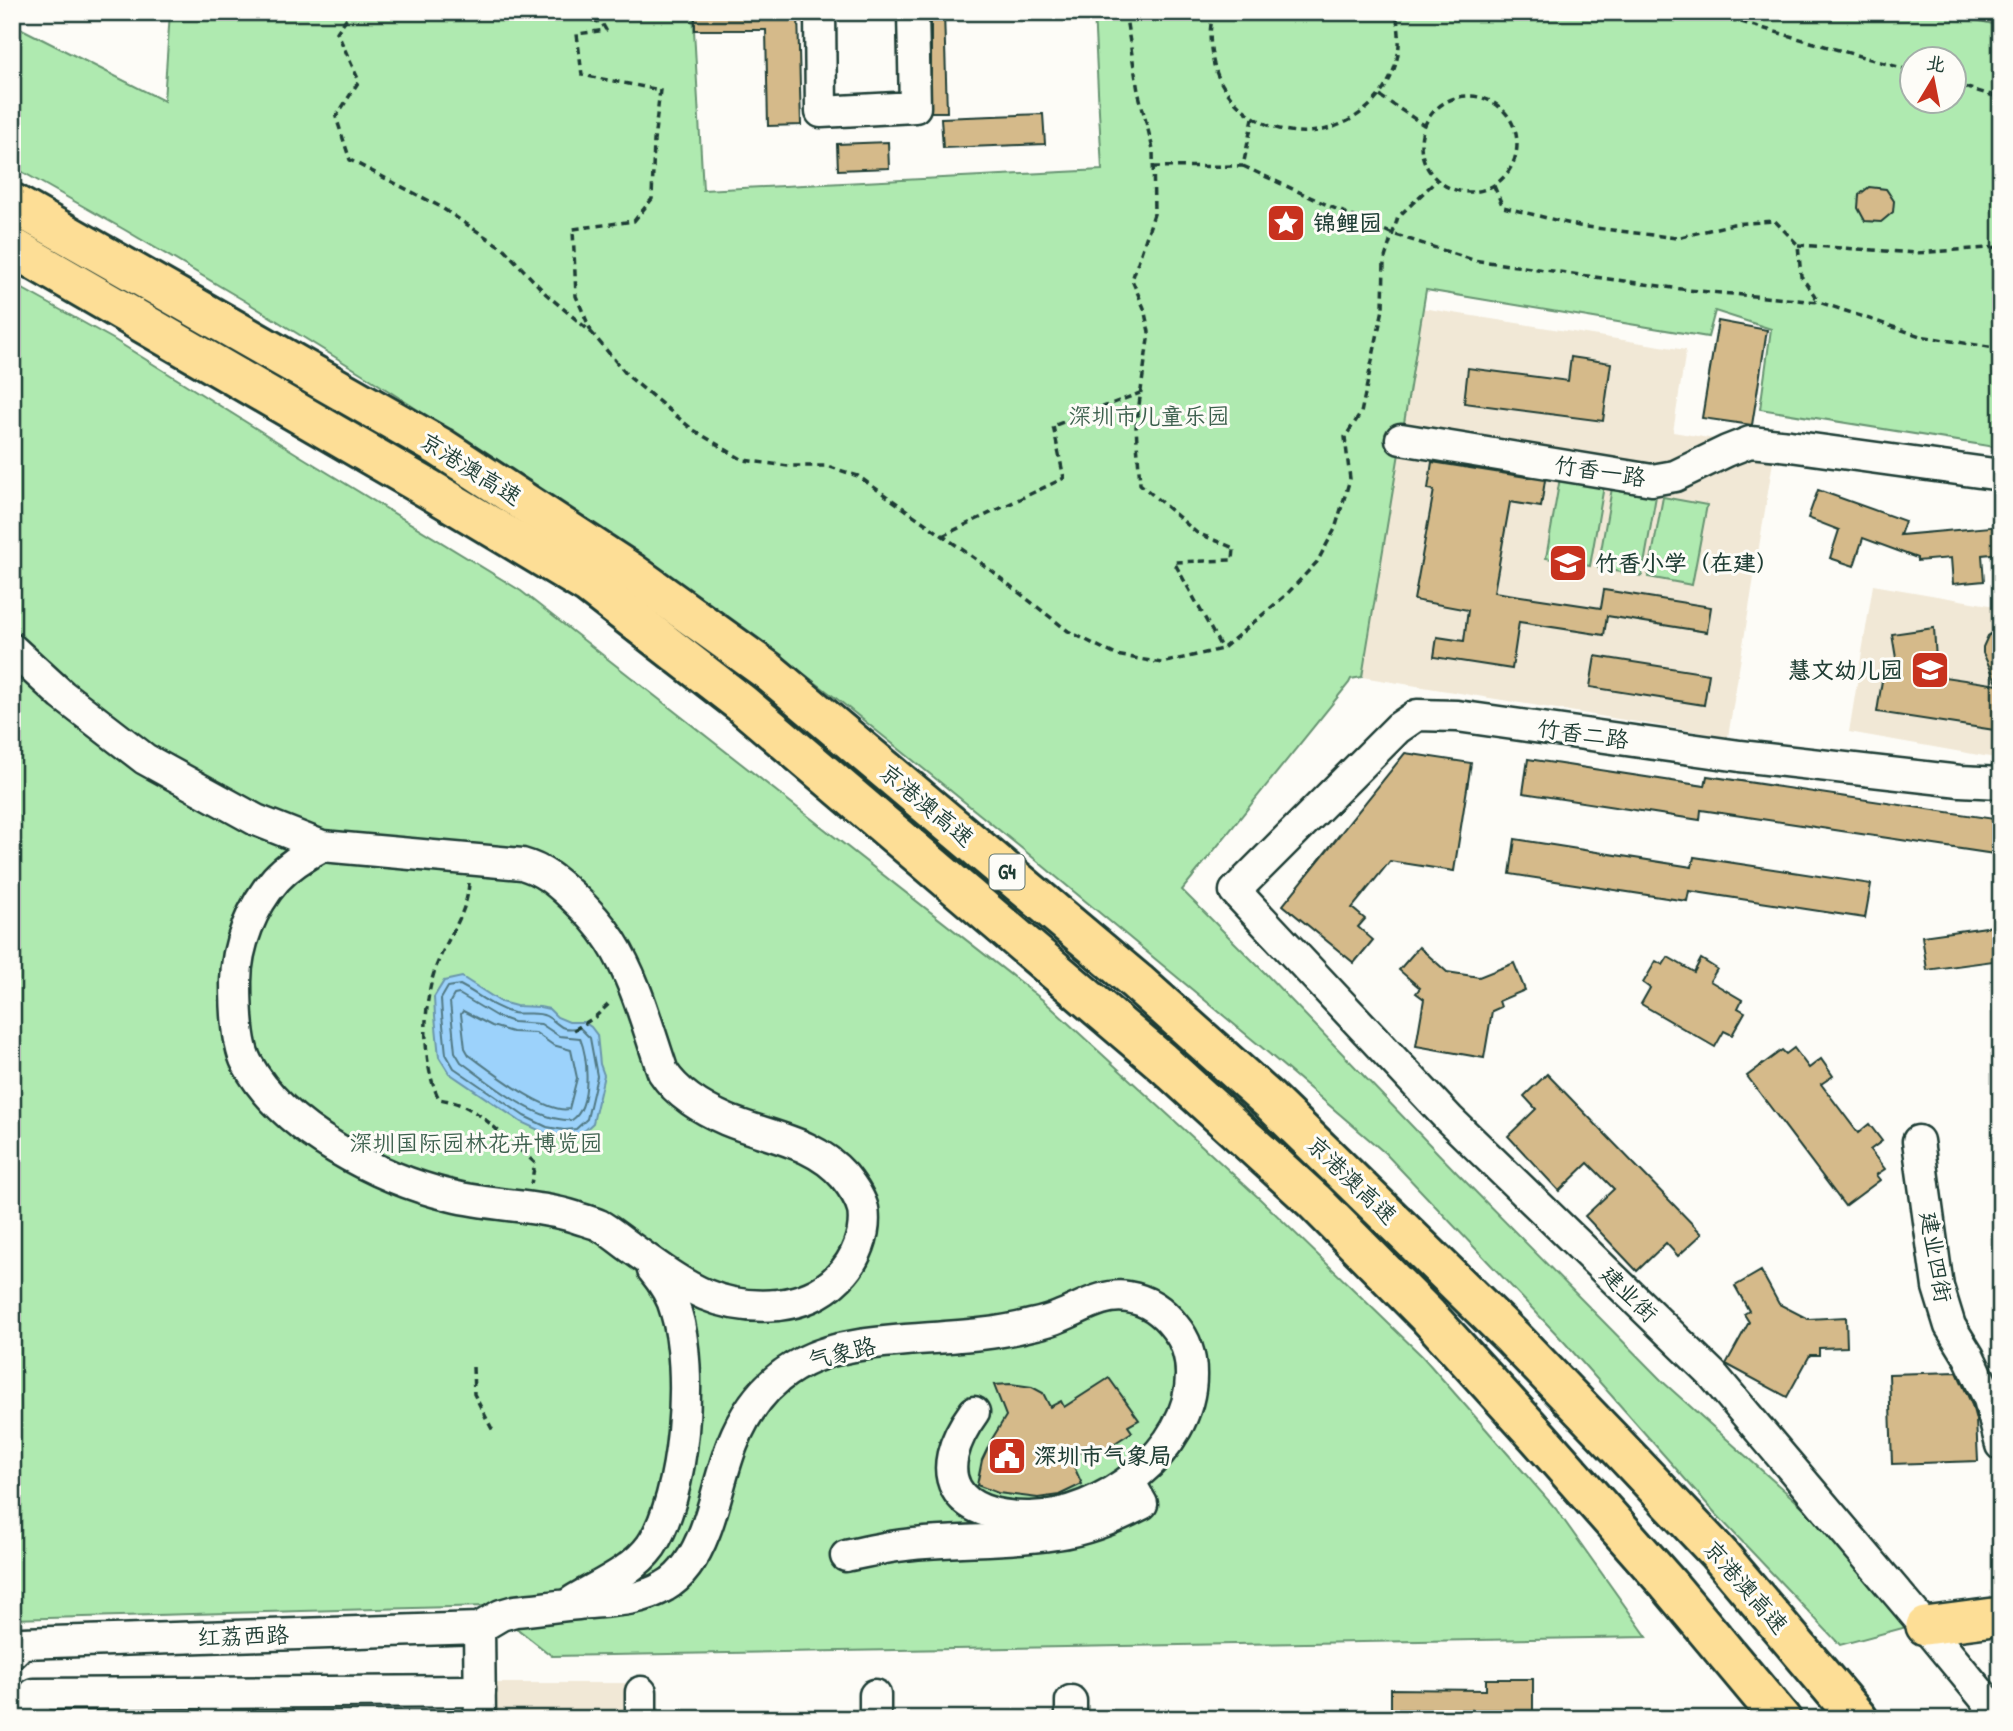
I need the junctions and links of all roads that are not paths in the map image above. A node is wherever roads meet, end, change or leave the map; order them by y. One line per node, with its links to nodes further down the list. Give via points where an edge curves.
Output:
1 (820, 12): 2 (street, via 821,111 915,107)
2 (913, 12)
3 (12, 203): 31 (highway, 京港澳高速 / G4, via 440,447 632,573 768,671 1137,982 1298,1128 1618,1447 1718,1553)
4 (12, 247): 28 (highway, 京港澳高速 / G4, via 589,585 741,703 1161,1061 1314,1201 1429,1316)
5 (1401, 439): 6 (street, 竹香一路, via 1652,480 1675,476 1750,442)
6 (2001, 475)
7 (12, 649): 9 (street, via 62,695 145,759)
8 (2001, 783): 12 (street, 竹香二路, via 1740,756 1457,716 1417,715 1398,728)
9 (256, 820): 10 (street); 11 (street, via 277,840 282,853)
10 (322, 846): 11 (street); 15 (street, via 539,869 590,913 611,941 628,971 669,1082 703,1108 796,1142 838,1169 863,1207 864,1231 842,1274 824,1291 798,1303)
11 (276, 880): 14 (street, via 257,906 236,971 236,1011 245,1060 268,1095 300,1125 389,1174 451,1196 565,1214 599,1225)
12 (1236, 891): 23 (street, 建业街, via 1449,1119 1712,1374)
13 (1918, 1141): 18 (street, 建业四街, via 1938,1287 1950,1326 1989,1399)
14 (634, 1250): 15 (street, via 696,1292); 16 (street, via 667,1289)
15 (743, 1304): 16 (street, via 697,1310 685,1326)
16 (682, 1344): 21 (street, via 684,1418 672,1493 661,1528 637,1560)
17 (974, 1412): 19 (street, via 961,1431 950,1462 951,1474 968,1504 986,1513 1060,1514)
18 (2001, 1446)
19 (1129, 1481): 20 (street, via 1142,1504 1090,1527 990,1541 903,1545); 21 (street, 气象路, via 1169,1443 1188,1401 1191,1382 1191,1364 1179,1331 1166,1315 1140,1300 1100,1299 999,1332 900,1339 830,1350 785,1371 742,1423 701,1542 681,1574 652,1593 631,1599)
20 (846, 1556)
21 (565, 1605): 24 (street, 气象路, via 515,1611)
22 (2001, 1616): 23 (main road)
23 (1926, 1626): 29 (street, 建业街)
24 (479, 1628): 25 (street, 红荔西路, via 22,1643); 26 (street)
25 (12, 1653)
26 (480, 1705): 27 (street)
27 (217, 1706): 30 (street, via 34,1694)
28 (1774, 1712)
29 (2001, 1718)
30 (34, 1719)
31 (1858, 1719)

